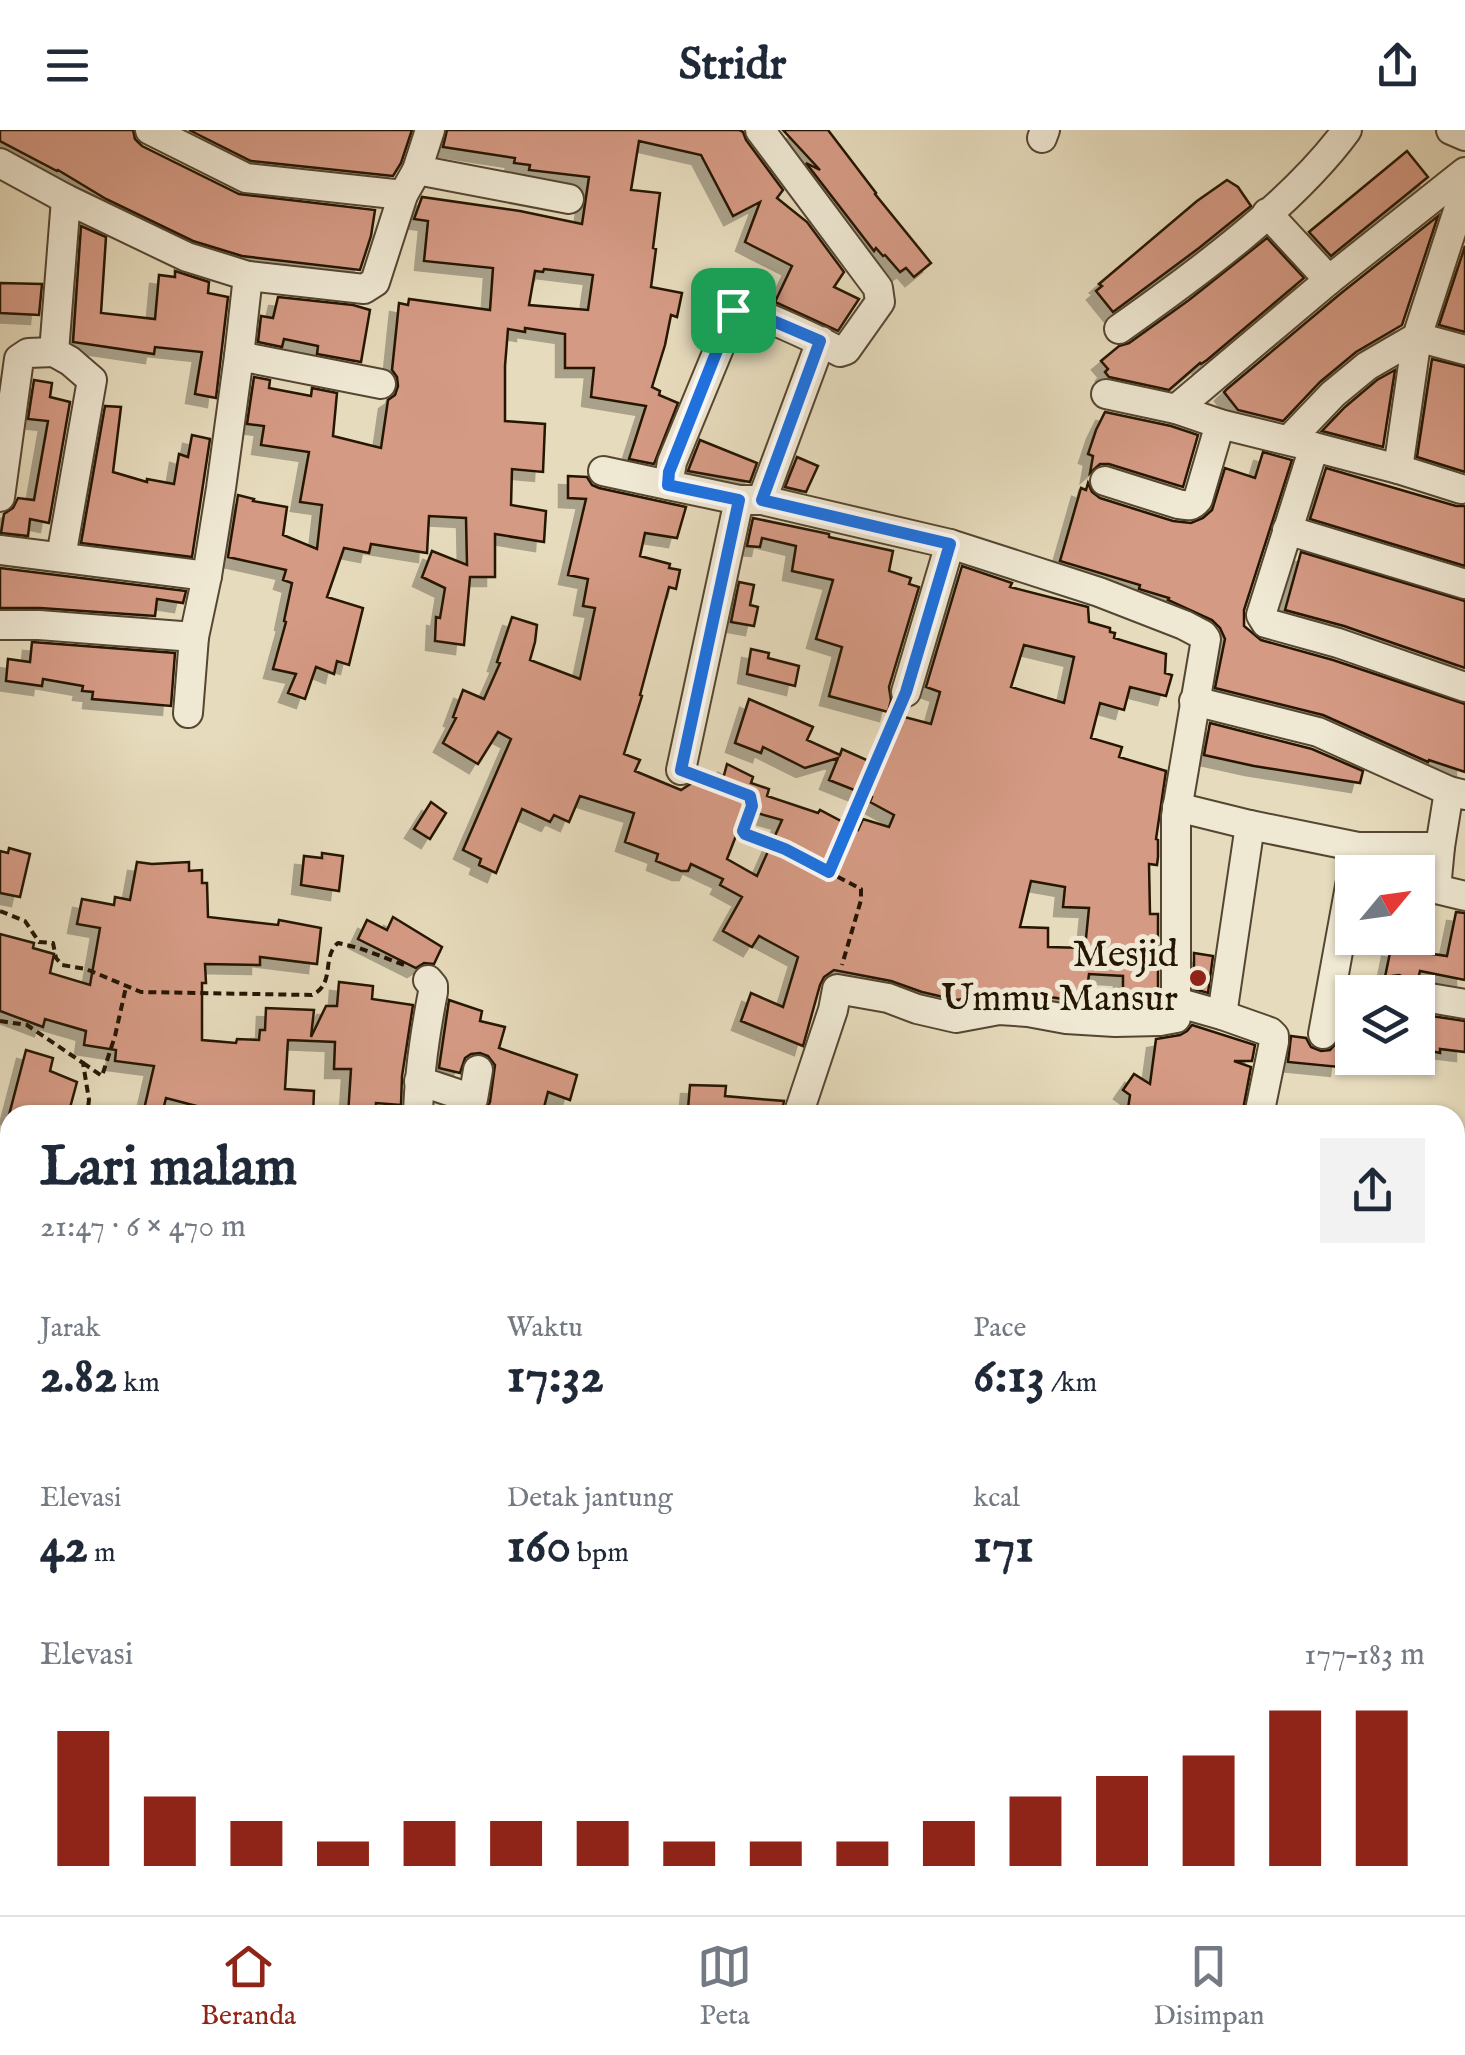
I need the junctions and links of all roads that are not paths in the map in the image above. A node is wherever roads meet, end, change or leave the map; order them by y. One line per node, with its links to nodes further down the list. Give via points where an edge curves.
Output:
1 (150, 130): 9 (street, via 246,178)
2 (430, 130): 9 (street)
3 (760, 130): 18 (street, via 880,293 846,350)
4 (1348, 130): 13 (street)
5 (1451, 130): 6 (street)
6 (1465, 136)
7 (0, 162): 12 (street)
8 (1465, 172): 15 (street)
9 (410, 183): 11 (street); 14 (street, via 370,287)
10 (1465, 189): 17 (street)
11 (569, 199)
12 (66, 200): 14 (street, via 188,257); 20 (street)
13 (1267, 213): 15 (street); 16 (street)
14 (248, 276): 21 (street)
15 (1329, 280): 24 (street)
16 (1119, 329)
17 (1417, 338): 19 (street); 26 (street, via 1333,394); 27 (street)
18 (820, 341): 30 (street, via 736,308); 33 (street)
19 (1465, 350)
20 (54, 352): 32 (street, via 19,359); 37 (street, via 92,380)
21 (239, 356): 22 (street); 38 (street)
22 (381, 384)
23 (1106, 394): 24 (street)
24 (1176, 409): 25 (street)
25 (1220, 424): 26 (street); 29 (street, via 1194,504)
26 (1302, 443): 27 (street); 34 (street)
27 (1398, 469): 31 (street)
28 (603, 471): 30 (street)
29 (1105, 480)
30 (668, 485): 33 (street)
31 (1461, 489)
32 (0, 497)
33 (750, 500): 35 (street); 46 (street)
34 (1287, 530): 39 (street); 42 (street, via 1261,615 1266,624)
35 (950, 544): 43 (street); 44 (street, via 1099,592 1203,635)
36 (0, 550): 37 (street)
37 (61, 557): 38 (street)
38 (207, 576): 41 (street)
39 (1465, 584)
40 (0, 625): 41 (street)
41 (194, 637): 45 (street)
42 (1465, 688)
43 (906, 692)
44 (1194, 701): 47 (street, via 1318,732); 48 (street)
45 (188, 713)
46 (681, 770)
47 (1457, 793): 50 (street)
48 (1177, 807): 49 (street); 59 (street)
49 (1250, 825): 53 (street); 61 (street)
50 (1440, 847): 51 (street); 52 (street)
51 (1414, 855)
52 (1435, 863)
53 (1335, 865)
54 (1435, 890): 55 (street)
55 (1465, 896)
56 (1338, 955): 62 (street)
57 (428, 980): 64 (street, via 433,992)
58 (1435, 999): 60 (street)
59 (1176, 1002): 61 (street); 68 (street, via 1176,1018 1160,1022 999,1010 956,1018 837,989)
60 (1465, 1004)
61 (1222, 1015): 69 (street, via 1274,1036)
62 (1323, 1034)
63 (478, 1070): 67 (street)
64 (419, 1081): 65 (street); 66 (street)
65 (418, 1105)
66 (468, 1105)
67 (472, 1105)
68 (801, 1105)
69 (1262, 1105)

